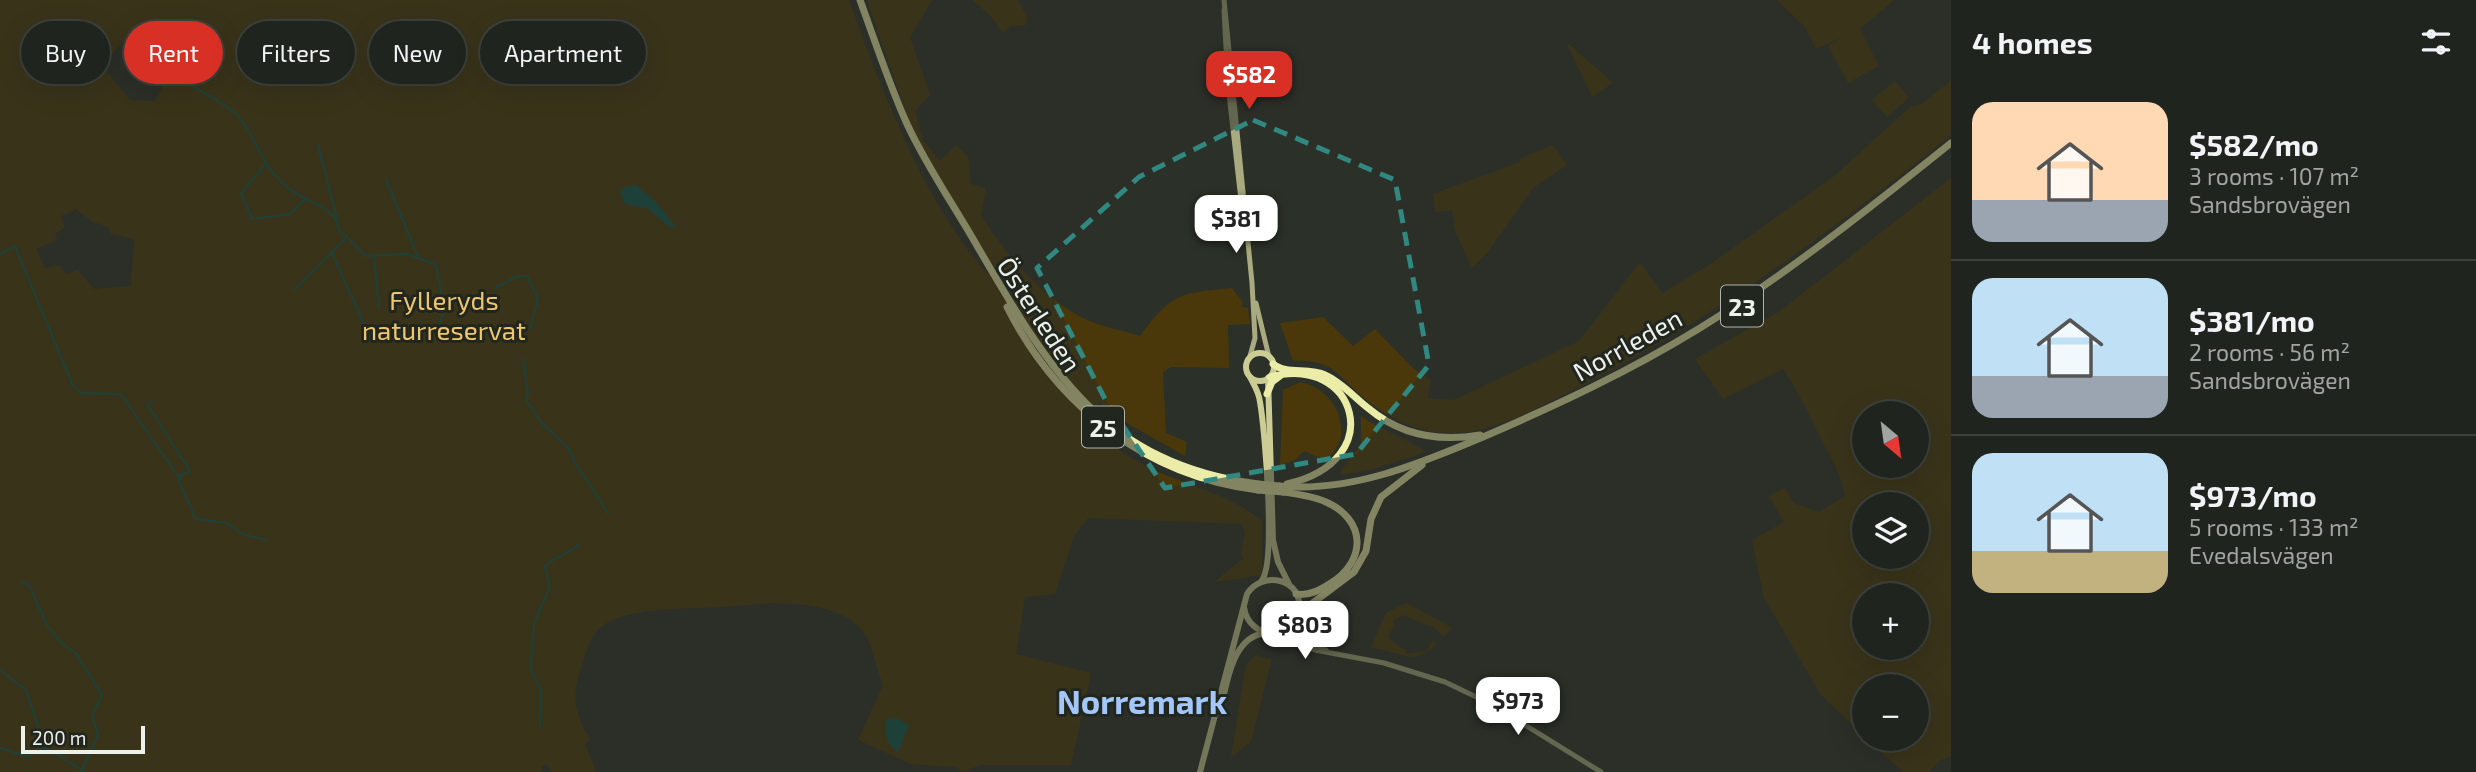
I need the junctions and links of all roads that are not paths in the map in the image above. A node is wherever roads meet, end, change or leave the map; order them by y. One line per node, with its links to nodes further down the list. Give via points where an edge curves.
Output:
1 (859, 0): 13 (highway, Österleden / 25, bridge, via 908,125 1028,345 1059,386 1117,438 1163,463 1208,480)
2 (1224, 0): 4 (street, via 1228,85)
3 (1951, 146): 11 (highway, Norrleden / 23, via 1823,244 1707,323 1588,390); 12 (highway, Norrleden / 23, via 1825,247 1700,332 1554,411)
4 (1252, 283): 5 (street, via 1255,338); 6 (street, via 1262,339)
5 (1250, 356): 6 (main road, 23, via 1260,353); 8 (main road, 23, via 1245,366)
6 (1271, 360): 9 (main road); 11 (highway, 23, via 1282,369 1325,375 1378,416 1407,431 1450,439)
7 (1284, 374): 9 (highway); 10 (highway, via 1272,382); 13 (highway, via 1314,377 1329,384 1345,401 1351,428 1343,453 1331,466)
8 (1250, 377): 9 (main road, via 1259,381); 14 (main road, 23, via 1260,401 1266,469 1268,563)
9 (1269, 377): 10 (main road)
10 (1266, 394): 15 (main road, via 1273,540)
11 (1497, 431): 13 (highway, Norrleden / 25, via 1374,477)
12 (1422, 465): 13 (highway, Norrleden / 25, via 1348,487); 18 (highway, 23, via 1381,497 1371,519 1366,551 1354,572)
13 (1281, 489): 16 (highway, via 1326,502 1347,519 1357,537 1356,556 1343,574 1314,593)
14 (1261, 581): 15 (main road, via 1279,580); 17 (main road, 23, via 1247,594)
15 (1290, 586): 16 (main road)
16 (1296, 594): 18 (main road)
17 (1244, 607): 19 (main road, via 1251,625); 21 (main road, 23)
18 (1297, 617): 19 (main road, 23, via 1283,632); 20 (street, via 1295,628 1303,639)
19 (1266, 634): 20 (street); 21 (main road, 23, via 1248,639 1235,662)
20 (1350, 656): 22 (street, via 1461,689)
21 (1202, 772)
22 (1601, 772)

